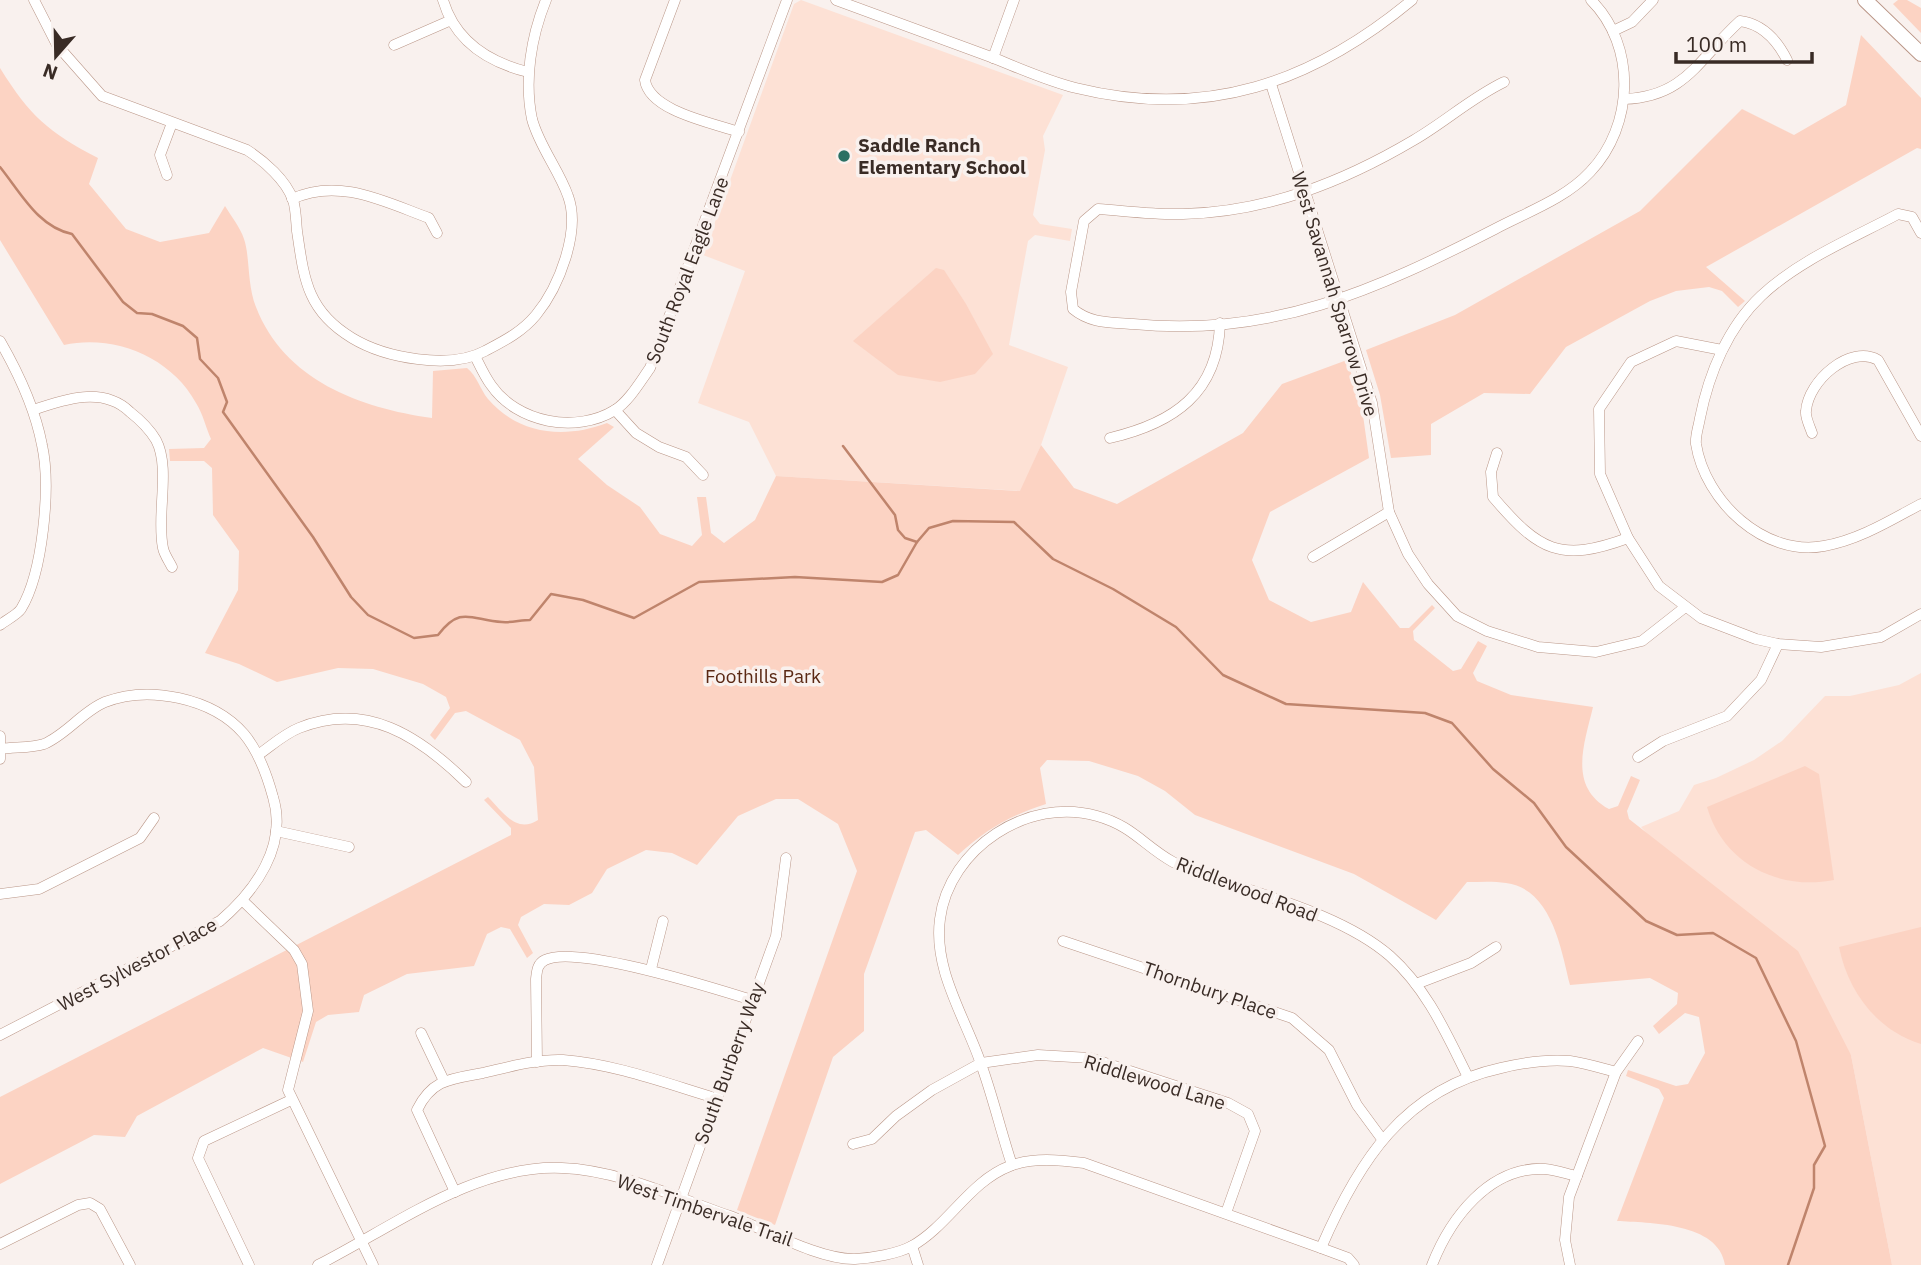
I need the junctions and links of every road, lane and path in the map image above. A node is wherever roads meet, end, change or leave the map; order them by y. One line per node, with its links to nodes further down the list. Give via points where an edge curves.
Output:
1 (34, 0): 22 (street, via 57,45 102,96)
2 (443, 0): 12 (street)
3 (546, 0): 18 (street, via 537,21)
4 (675, 0): 23 (street, via 645,80 646,90 660,104)
5 (787, 0): 23 (street, South Royal Eagle Lane)
6 (836, 0): 16 (street)
7 (1014, 0): 16 (street)
8 (1412, 0): 20 (street, via 1358,43)
9 (1591, 0): 13 (street)
10 (1653, 0): 13 (street, via 1632,22)
11 (1865, 0): 15 (main road)
12 (449, 21): 14 (street); 18 (street, via 483,55)
13 (1613, 31): 21 (street, via 1625,67)
14 (394, 45)
15 (1921, 54)
16 (993, 58): 20 (street, via 1075,88 1127,97 1218,96)
17 (1787, 60): 21 (street, via 1778,41 1752,23 1740,21 1670,91)
18 (528, 72): 33 (street, via 533,120 569,198 571,232 552,291 536,315 514,336)
19 (1504, 82): 25 (street, via 1365,168)
20 (1271, 84): 25 (street, West Savannah Sparrow Drive)
21 (1624, 99): 29 (street, via 1606,152 1569,191 1402,276)
22 (172, 123): 24 (street, via 160,155); 26 (street, via 247,150 266,163)
23 (739, 132): 35 (street, South Royal Eagle Lane, via 650,368)
24 (167, 175)
25 (1305, 194): 29 (street, West Savannah Sparrow Drive); 30 (street, via 1183,214 1098,209 1084,221 1071,292 1073,309 1086,320 1150,326)
26 (292, 198): 27 (street, via 307,192 348,189 429,218); 33 (street, via 304,280 310,299 324,316 353,339 405,358)
27 (437, 233)
28 (1921, 233): 32 (street, via 1912,217 1898,214 1804,265 1762,295)
29 (1338, 301): 30 (street, via 1275,317); 42 (street, West Savannah Sparrow Drive, via 1372,403)
30 (1220, 323): 38 (street, via 1219,352 1199,391 1140,431)
31 (0, 341): 34 (street)
32 (1722, 350): 41 (street, via 1705,394 1696,442 1713,488 1746,527 1778,543 1823,547 1870,531); 43 (street, via 1676,341 1631,362 1599,409 1600,474)
33 (475, 356): 35 (street, via 492,387 533,417 578,423)
34 (33, 410): 45 (street, via 71,398 97,396 121,404 137,418 156,440 161,460 163,548); 48 (street, via 47,488 39,557 21,610)
35 (615, 410): 40 (street, via 636,433 686,457)
36 (1812, 433): 37 (street, via 1805,412 1813,393 1839,364 1867,354 1878,360)
37 (1921, 436)
38 (1110, 438)
39 (1497, 453): 43 (street, via 1491,472 1493,498 1534,539 1563,552 1596,550)
40 (702, 475)
41 (1921, 503)
42 (1389, 512): 44 (street); 46 (street, West Savannah Sparrow Drive, via 1408,554 1457,616 1512,639 1538,647 1596,652 1642,641)
43 (1628, 538): 46 (street, via 1659,586)
44 (1313, 557)
45 (172, 567)
46 (1684, 608): 49 (street, via 1731,630)
47 (1921, 614): 49 (street, via 1881,636 1821,647)
48 (0, 625)
49 (1778, 644): 53 (street, via 1761,680 1727,716 1663,741)
50 (0, 736): 51 (street)
51 (1, 754): 52 (street, West Sylvestor Place, via 43,744 105,702 161,695 221,715 243,733)
52 (258, 755): 54 (street, via 296,729 317,722 378,721 411,737); 56 (street, West Sylvestor Place, via 275,800)
53 (1638, 757)
54 (466, 782)
55 (154, 818): 59 (street, via 140,838 39,889)
56 (276, 831): 57 (street); 60 (street, West Sylvestor Place, via 266,868)
57 (349, 847)
58 (786, 858): 66 (street, South Burberry Way, via 776,936)
59 (0, 894)
60 (243, 901): 68 (street, West Sylvestor Place, via 220,921); 76 (street, via 293,950 304,974 308,1011 288,1090)
61 (663, 921): 64 (street)
62 (1063, 941): 77 (street, Thornbury Place, via 1292,1018 1329,1050 1357,1105)
63 (1496, 947): 65 (street, via 1471,963)
64 (650, 969): 66 (street); 70 (street, via 546,959 538,967 536,979)
65 (1416, 984): 71 (street, Riddlewood Road, via 1389,955 1340,925 1173,862 1131,829 1096,815 1060,812 1022,819 986,839 966,858 949,886 940,918 941,962); 73 (street, Riddlewood Road, via 1439,1018)
66 (752, 1000): 75 (street, South Burberry Way)
67 (421, 1034): 74 (street)
68 (0, 1035)
69 (1638, 1041): 72 (street)
70 (537, 1062): 74 (street); 75 (street, via 562,1060 621,1069)
71 (981, 1063): 78 (street, Riddlewood Lane, via 932,1090 872,1139); 79 (street, Riddlewood Road); 83 (street, Riddlewood Lane, via 1038,1055 1090,1058 1228,1103 1248,1114 1255,1131)
72 (1616, 1072): 73 (street, via 1569,1061 1521,1063); 80 (street)
73 (1466, 1075): 77 (street, via 1416,1107)
74 (444, 1081): 81 (street, via 425,1092 416,1110)
75 (715, 1098): 82 (street, South Burberry Way)
76 (291, 1100): 84 (street); 89 (street, via 204,1141 198,1158)
77 (1382, 1139): 87 (street, via 1356,1176)
78 (853, 1144)
79 (1012, 1165): 83 (street, West Timbervale Trail, via 1042,1160 1084,1163); 86 (street, West Timbervale Trail, via 989,1176)
80 (1577, 1176): 95 (street, via 1544,1169 1514,1172 1459,1213); 96 (street, via 1564,1240)
81 (455, 1192): 82 (street, West Timbervale Trail, via 510,1173 562,1168 619,1178); 84 (street, West Timbervale Trail)
82 (681, 1199): 86 (street, West Timbervale Trail, via 829,1255 853,1259); 92 (street, South Burberry Way)
83 (1226, 1213): 87 (street, West Timbervale Trail)
84 (361, 1243): 90 (street, West Timbervale Trail); 91 (street)
85 (0, 1244): 88 (street, via 90,1203 100,1209)
86 (912, 1246): 93 (street)
87 (1321, 1248): 94 (street, West Timbervale Trail)
88 (130, 1265)
89 (249, 1265)
90 (318, 1265)
91 (373, 1265)
92 (657, 1265)
93 (918, 1265)
94 (1354, 1265)
95 (1432, 1265)
96 (1570, 1265)

